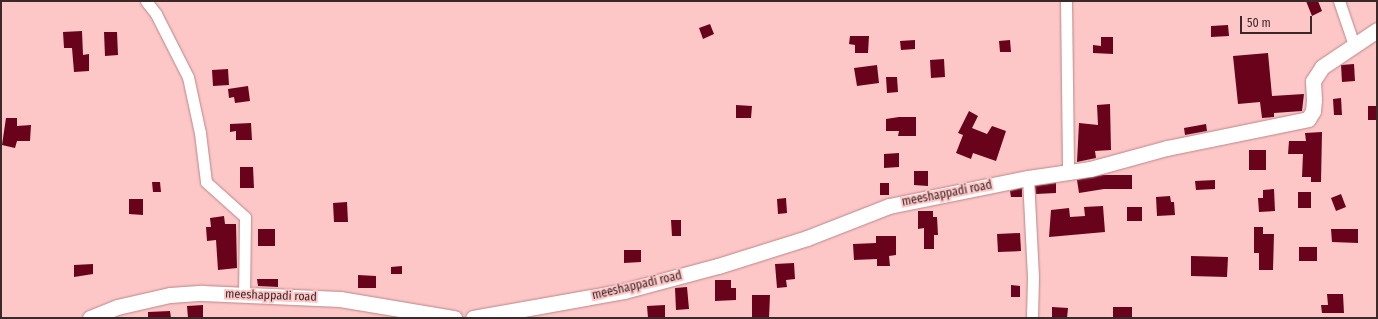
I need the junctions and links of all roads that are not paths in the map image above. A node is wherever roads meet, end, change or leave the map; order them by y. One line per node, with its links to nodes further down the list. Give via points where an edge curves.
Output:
1 (146, 1): 8 (street, via 156,14 188,76 200,133 206,182 245,217)
2 (1066, 1): 6 (street)
3 (1339, 1): 5 (street)
4 (1377, 30): 5 (street, meeshappadi road)
5 (1354, 45): 6 (street, meeshappadi road, via 1319,72 1313,81 1313,111 1308,119 1167,148 1090,170)
6 (1068, 170): 7 (street, meeshappadi road)
7 (1028, 178): 11 (street, meeshappadi road, via 889,206 807,238 732,262 624,291); 12 (street, via 1033,277)
8 (244, 296): 9 (street, meeshappadi road, via 170,295 117,307); 10 (street, meeshappadi road, via 340,299)
9 (90, 318)
10 (454, 318)
11 (474, 318)
12 (1032, 318)

